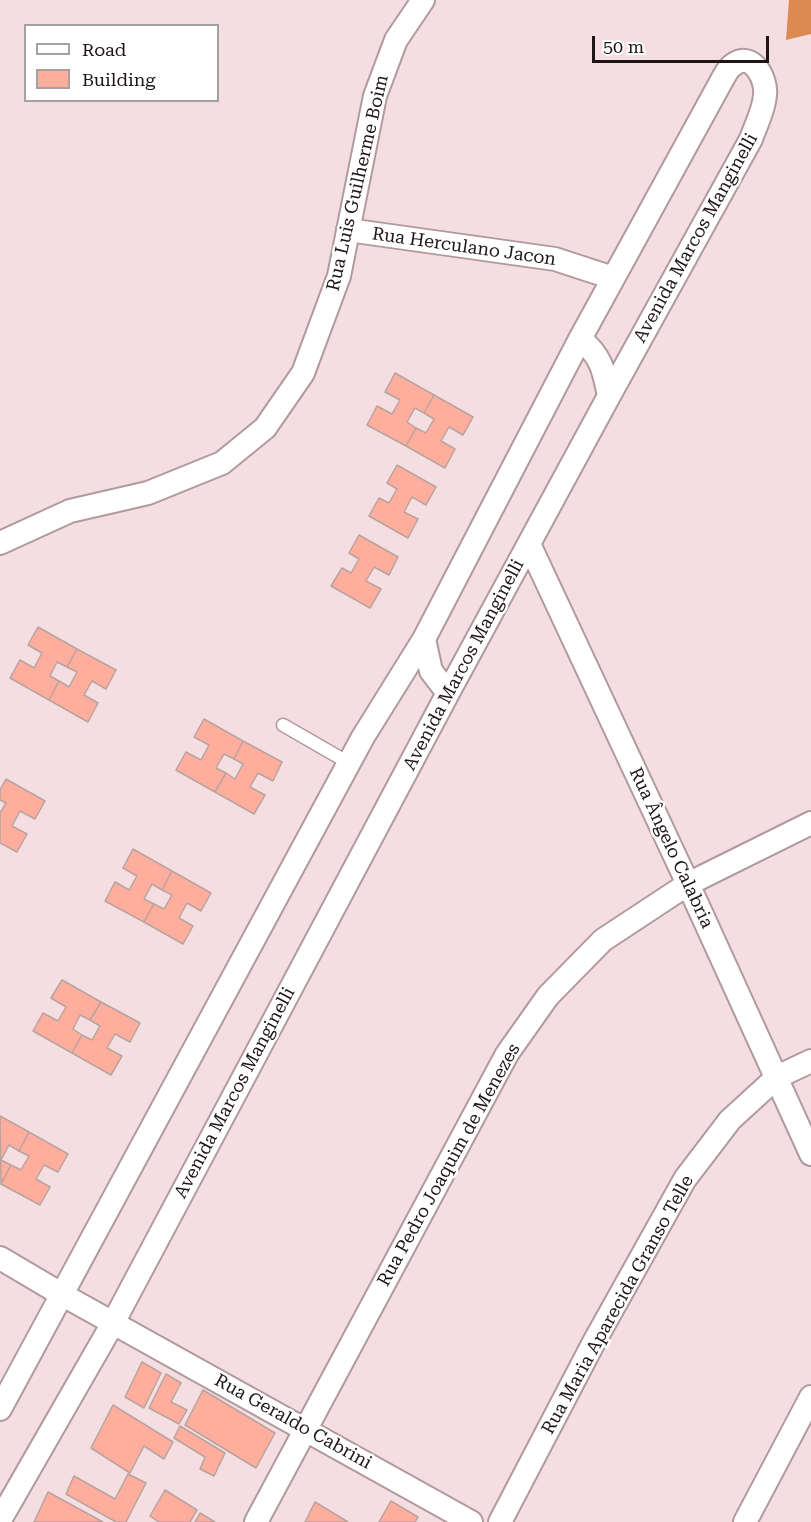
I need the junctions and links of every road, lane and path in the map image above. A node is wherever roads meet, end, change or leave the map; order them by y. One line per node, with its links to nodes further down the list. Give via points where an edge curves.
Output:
1 (423, 0): 2 (street, Rua Luis Guilherme Boim, via 396,40 375,96)
2 (348, 230): 3 (street, Rua Herculano Jacon, via 555,259); 6 (street, Rua Luis Guilherme Boim, via 339,276 303,373 265,428 222,463 148,493 70,511)
3 (613, 278): 4 (street, Avenida Marcos Manginelli); 5 (street, Avenida Marcos Manginelli, via 731,66 744,61 753,64 764,81 765,94 751,140)
4 (580, 339): 5 (street, via 601,363); 8 (street, Avenida Marcos Manginelli)
5 (609, 396): 7 (street, Avenida Marcos Manginelli)
6 (0, 543)
7 (529, 544): 9 (street, Avenida Marcos Manginelli); 13 (street, Rua Ângelo Calabria)
8 (424, 639): 9 (street, via 431,671); 11 (street, Avenida Marcos Manginelli)
9 (448, 693): 19 (street, Avenida Marcos Manginelli)
10 (283, 725): 11 (lane)
11 (349, 763): 18 (street, Avenida Marcos Manginelli)
12 (811, 823): 13 (street, Rua Pedro Joaquim de Menezes)
13 (688, 884): 15 (street, Rua Ângelo Calabria); 22 (street, Rua Pedro Joaquim de Menezes, via 603,940 548,996 507,1054)
14 (811, 1061): 15 (street, Rua Maria Aparecida Granso Telle)
15 (777, 1077): 16 (street, Rua Ângelo Calabria); 26 (street, Rua Maria Aparecida Granso Telle, via 730,1120 685,1179)
16 (811, 1154)
17 (0, 1258): 18 (street, Rua Geraldo Cabrini)
18 (61, 1294): 19 (street, Rua Geraldo Cabrini); 21 (street, Avenida Marcos Manginelli)
19 (113, 1323): 22 (street, Rua Geraldo Cabrini); 23 (street, Avenida Marcos Manginelli)
20 (811, 1396): 27 (street)
21 (0, 1409)
22 (307, 1429): 24 (street, Rua Pedro Joaquim de Menezes); 25 (street, Rua Geraldo Cabrini)
23 (0, 1520)
24 (256, 1522)
25 (471, 1522)
26 (500, 1522)
27 (745, 1522)

